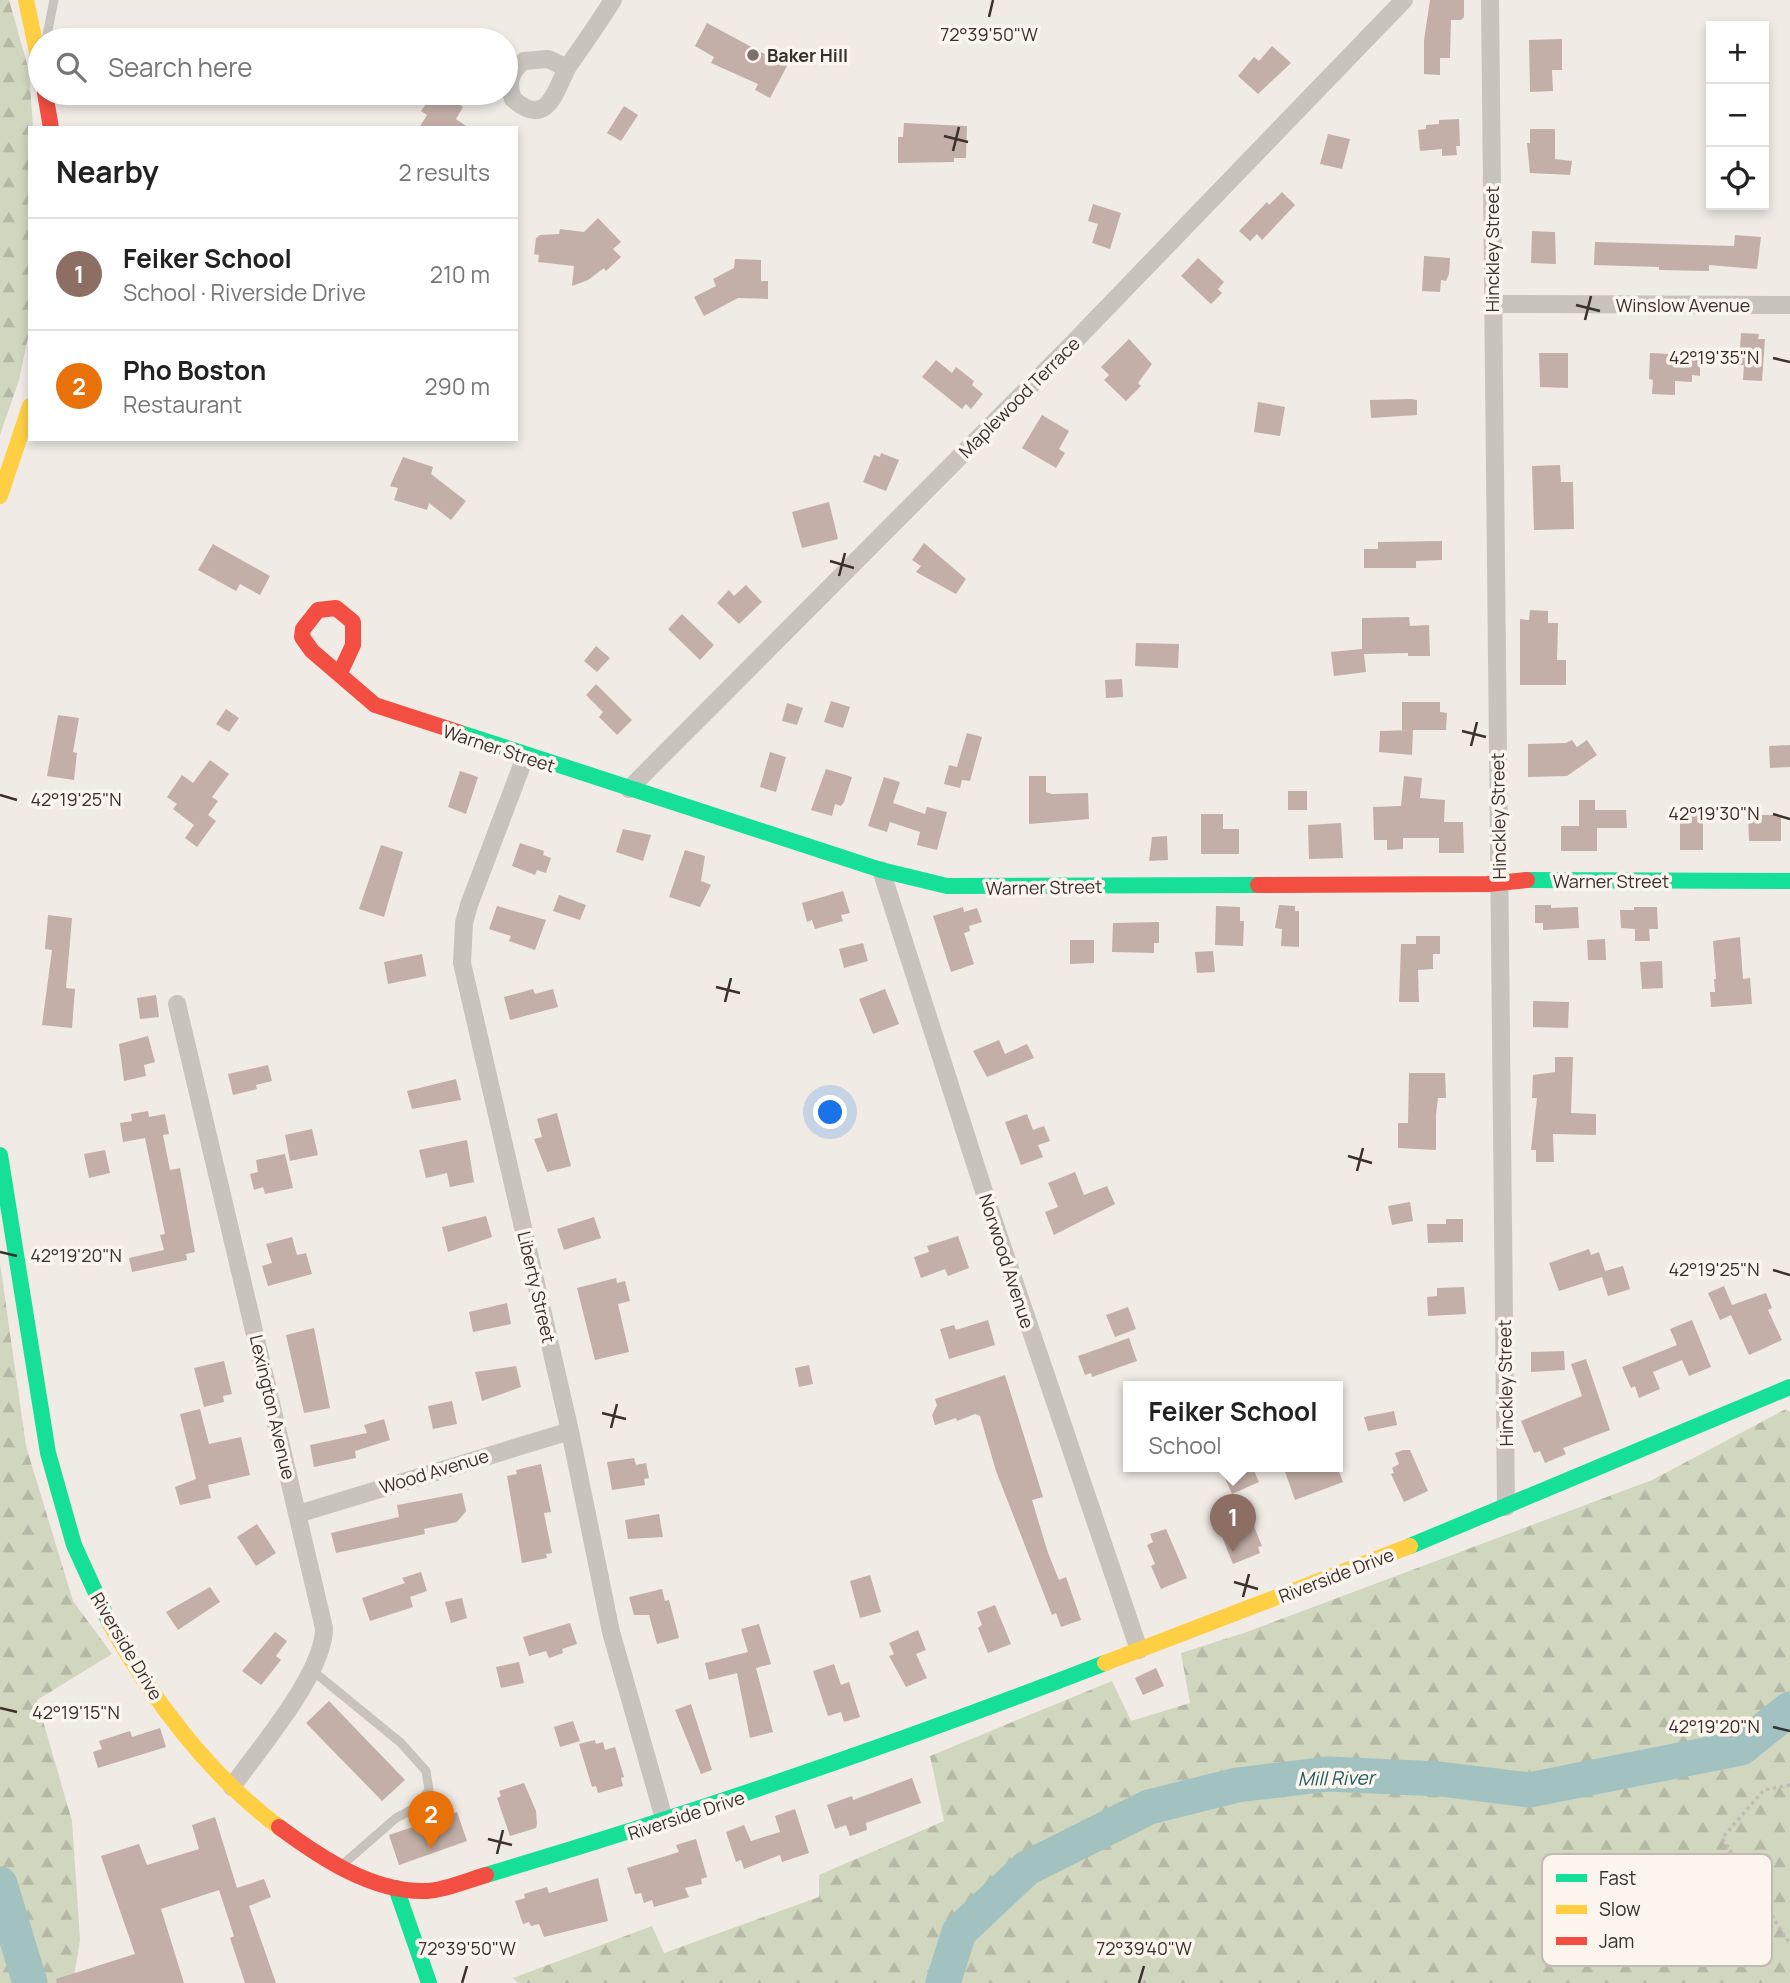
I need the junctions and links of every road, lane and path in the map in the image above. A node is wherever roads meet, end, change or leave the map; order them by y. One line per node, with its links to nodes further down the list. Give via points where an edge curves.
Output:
1 (26, 0): 6 (street)
2 (54, 0): 7 (lane)
3 (613, 0): 8 (street)
4 (1404, 0): 17 (street, Maplewood Terrace, via 1070,346)
5 (1490, 0): 11 (street, Hinckley Street)
6 (32, 28)
7 (48, 28)
8 (567, 68)
9 (47, 105): 10 (street)
10 (51, 126)
11 (1492, 304): 12 (street, Winslow Avenue); 20 (street, Hinckley Street)
12 (1790, 305)
13 (28, 412): 14 (street)
14 (0, 496)
15 (340, 673): 16 (street, Warner Street, via 375,705)
16 (525, 757): 17 (street, Warner Street); 24 (street, Liberty Street, via 469,905 462,963)
17 (629, 789): 18 (street, Warner Street)
18 (881, 870): 20 (street, Warner Street, via 962,888); 27 (street, Norwood Avenue, via 1004,1254)
19 (1790, 881): 20 (street, Warner Street)
20 (1499, 882): 25 (street, Hinckley Street)
21 (177, 1004): 26 (street, Lexington Avenue)
22 (0, 1155): 30 (street, Riverside Drive, via 43,1430 76,1549 96,1598 135,1665)
23 (1790, 1387): 25 (street, Riverside Drive)
24 (570, 1431): 26 (street, Wood Avenue); 31 (street, Liberty Street, via 611,1632)
25 (1506, 1507): 27 (street, Riverside Drive)
26 (298, 1514): 28 (street, Lexington Avenue, via 324,1628)
27 (1139, 1650): 31 (street, Riverside Drive, via 932,1730)
28 (313, 1671): 30 (street, Lexington Avenue); 33 (lane, via 401,1743 425,1771 429,1790 415,1808 387,1825)
29 (1790, 1785): 32 (path, via 1764,1790 1721,1838)
30 (232, 1787): 33 (street, Riverside Drive, via 274,1825)
31 (665, 1822): 34 (street, Riverside Drive, via 430,1891)
32 (1731, 1854)
33 (340, 1867): 34 (street, Riverside Drive)
34 (396, 1888): 37 (street)
35 (1772, 1916): 36 (path)
36 (1790, 1944)
37 (429, 1983)

